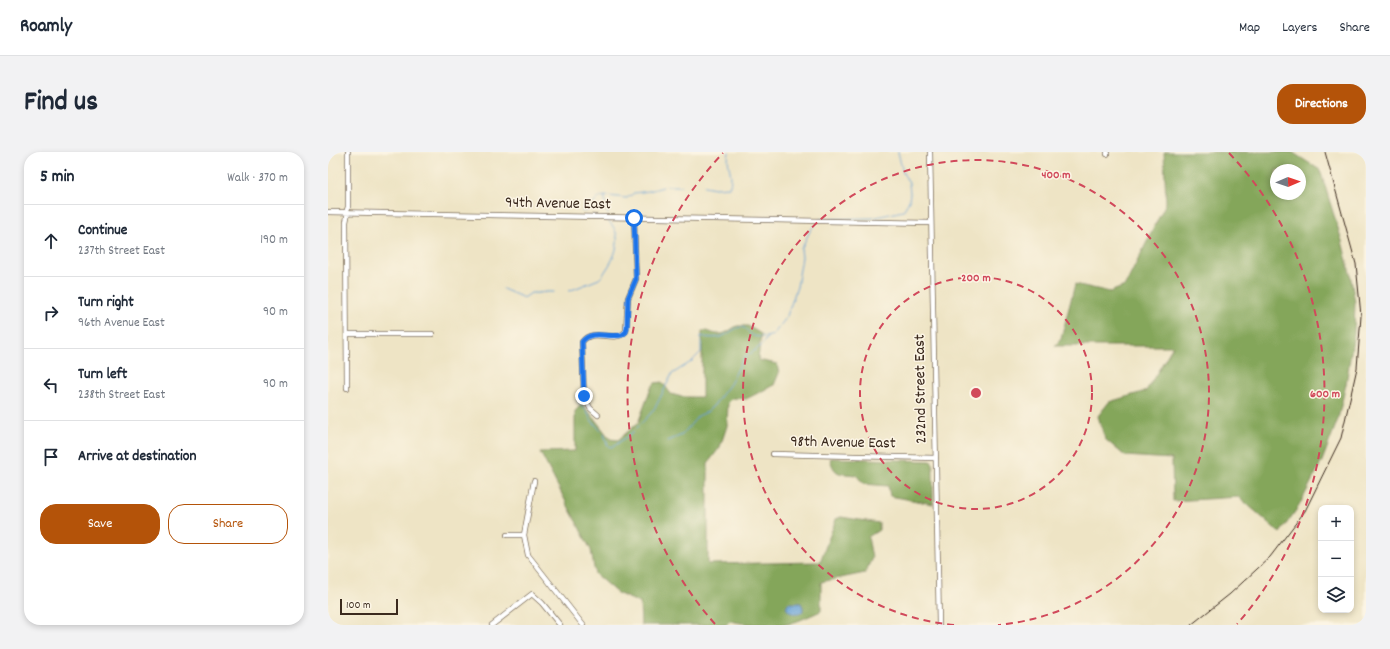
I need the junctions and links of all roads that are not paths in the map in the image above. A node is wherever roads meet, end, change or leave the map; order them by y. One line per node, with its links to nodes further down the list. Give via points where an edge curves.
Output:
1 (348, 152): 4 (street)
2 (930, 152): 6 (street, 232nd Street East)
3 (328, 212): 4 (street, 94th Avenue East)
4 (347, 212): 5 (street, 94th Avenue East); 7 (street)
5 (634, 218): 6 (street, 94th Avenue East); 10 (street, via 636,279 628,298 626,332 619,336 592,335 582,342 584,396 590,408)
6 (931, 223): 12 (street, 232nd Street East)
7 (348, 334): 8 (street); 9 (street)
8 (432, 334)
9 (347, 388)
10 (598, 415)
11 (773, 454): 12 (street, 98th Avenue East)
12 (936, 458): 20 (street, 232nd Street East)
13 (534, 481): 15 (street)
14 (506, 535): 15 (street)
15 (524, 535): 19 (street, via 529,557)
16 (559, 623): 17 (street, via 532,594); 18 (street)
17 (492, 625)
18 (552, 625)
19 (583, 625)
20 (939, 625)

